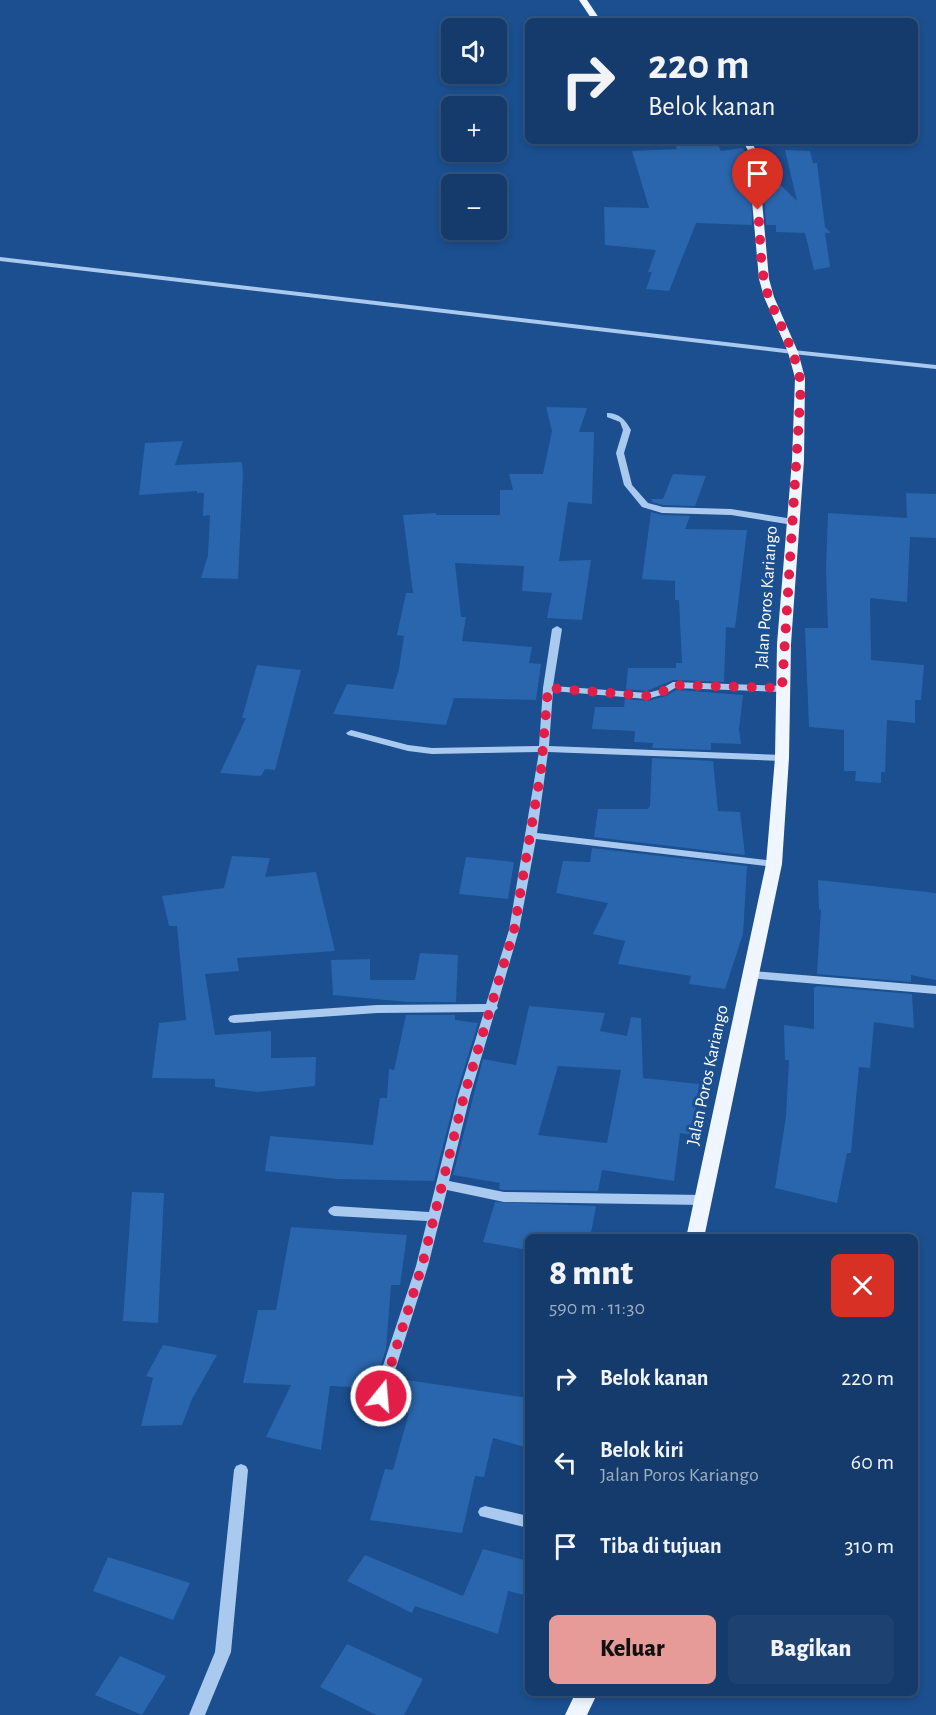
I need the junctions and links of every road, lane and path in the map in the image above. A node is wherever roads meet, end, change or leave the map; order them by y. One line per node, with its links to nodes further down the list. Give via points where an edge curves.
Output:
1 (584, 0): 2 (main road)
2 (595, 18)
3 (748, 144): 5 (main road, Jalan Poros Kariango, via 757,162 764,279)
4 (0, 259): 5 (street)
5 (793, 352): 6 (street); 8 (main road, Jalan Poros Kariango, via 801,386)
6 (936, 367)
7 (610, 415): 8 (street, via 623,421 627,430 620,453 628,485 645,505 662,510 731,512)
8 (794, 522): 11 (main road, Jalan Poros Kariango)
9 (556, 629): 10 (street)
10 (548, 688): 11 (street, via 647,696 673,685); 13 (street)
11 (782, 688): 14 (main road, Jalan Poros Kariango)
12 (351, 733): 13 (street, via 432,751)
13 (544, 749): 14 (street); 15 (street)
14 (782, 758): 16 (main road, Jalan Poros Kariango)
15 (531, 835): 16 (street); 19 (street, via 514,930)
16 (774, 864): 17 (main road, Jalan Poros Kariango)
17 (752, 975): 18 (street); 22 (main road, Jalan Poros Kariango)
18 (936, 990)
19 (492, 1008): 20 (street, via 376,1009); 21 (street)
20 (234, 1019)
21 (442, 1184): 22 (street, via 504,1197); 24 (street)
22 (703, 1200): 25 (main road, Jalan Poros Kariango)
23 (334, 1211): 24 (street)
24 (434, 1217): 26 (street)
25 (696, 1234)
26 (381, 1396)
27 (241, 1470): 31 (street, via 223,1652)
28 (485, 1512): 29 (street)
29 (525, 1521)
30 (585, 1696): 32 (main road)
31 (197, 1715)
32 (576, 1715)

